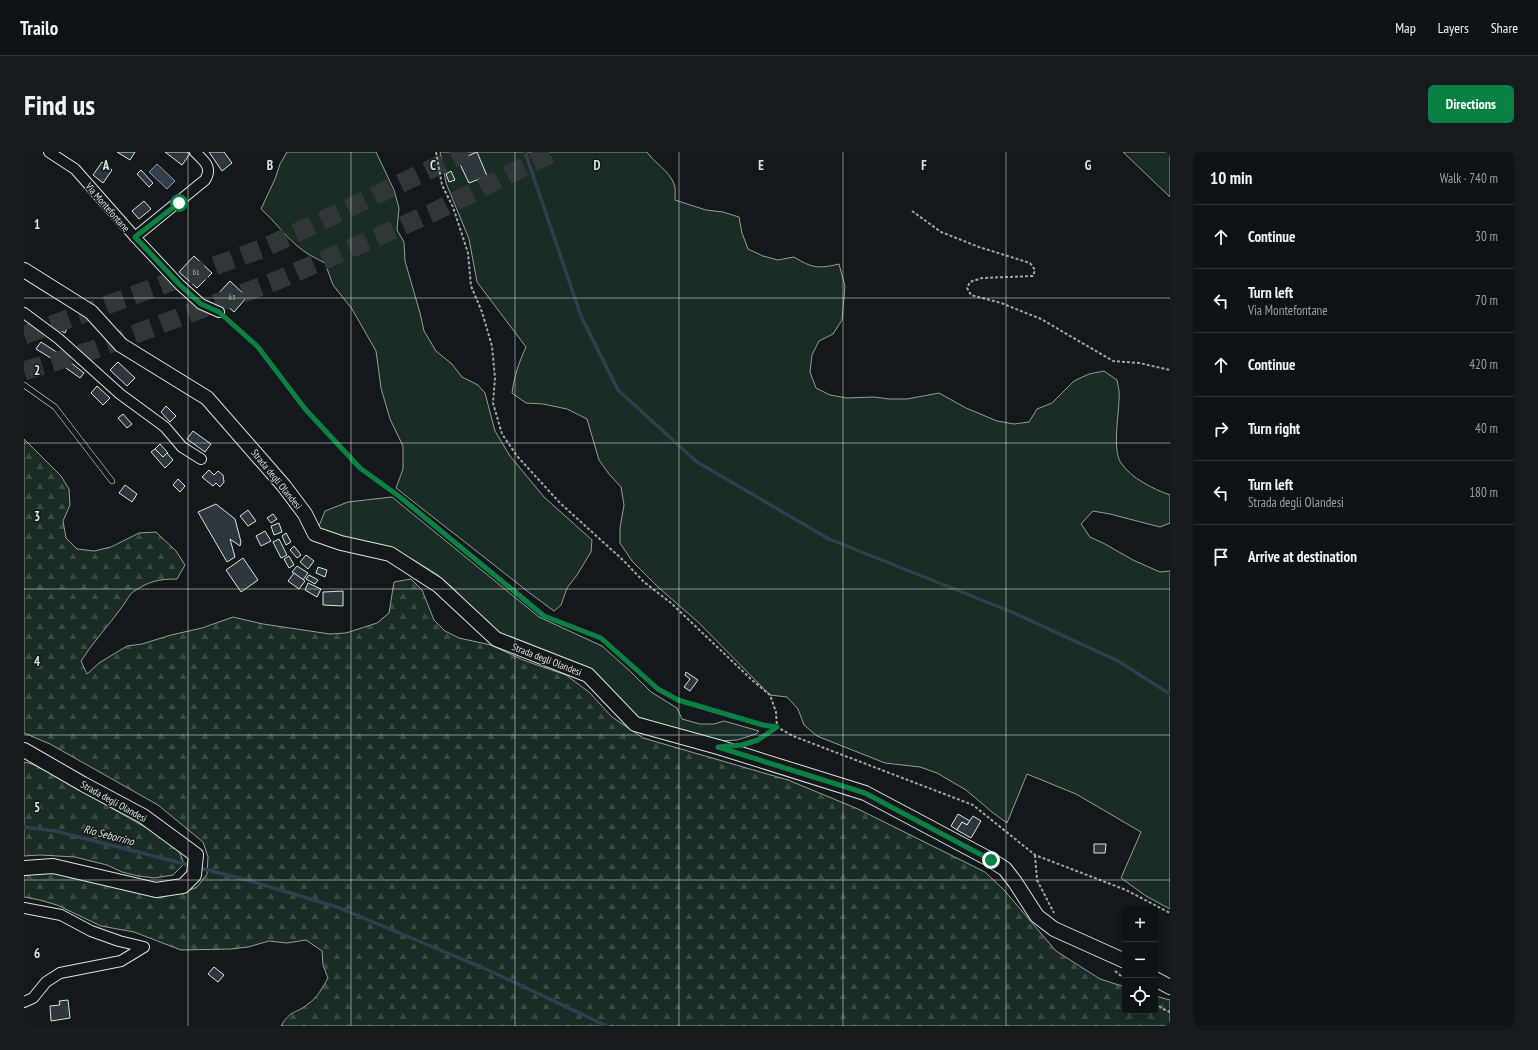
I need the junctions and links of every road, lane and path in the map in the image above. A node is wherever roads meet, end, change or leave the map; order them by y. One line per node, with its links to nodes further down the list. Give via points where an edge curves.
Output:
1 (48, 152): 5 (street, Via Montefontane, via 75,169)
2 (194, 152): 5 (street, via 208,167 205,180)
3 (436, 152): 13 (path, via 442,185 453,207 468,253 472,286 492,346 495,378 493,403 502,434 517,456 560,503 770,695 776,712)
4 (912, 211): 9 (path, via 941,232 1030,263 1035,270 1033,276 982,278 970,282 967,288 971,294 1041,319 1113,361)
5 (135, 237): 7 (street, Via Montefontane, via 201,304)
6 (24, 270): 21 (main road, Strada degli Olandesi, via 91,312 121,345 207,398 284,486 305,514 315,534 390,554 438,585 496,639 588,675 635,724 865,793 1005,869 1037,916 1054,929)
7 (219, 312): 13 (path, via 258,347 306,410 360,468 406,502 544,616 601,638 658,689 678,700)
8 (24, 314): 11 (street, via 59,339 120,394 165,427 182,447)
9 (1170, 370)
10 (24, 385): 12 (lane, via 55,407)
11 (201, 459)
12 (112, 481)
13 (777, 727): 14 (path, via 758,740); 16 (path, via 793,736 973,805)
14 (742, 745)
15 (24, 750): 17 (main road, Strada degli Olandesi, via 143,816 196,855 194,875 183,886 156,890 52,866)
16 (1036, 855): 19 (path, via 1126,890); 20 (path, via 1037,880)
17 (24, 868)
18 (24, 908): 24 (street, via 61,915 91,931 144,947 121,960 60,974 46,982 33,998)
19 (1170, 913)
20 (1058, 918)
21 (1122, 960)
22 (1158, 981): 23 (main road)
23 (1170, 987)
24 (24, 1002)
25 (1158, 1005): 26 (path)
26 (1170, 1012)

